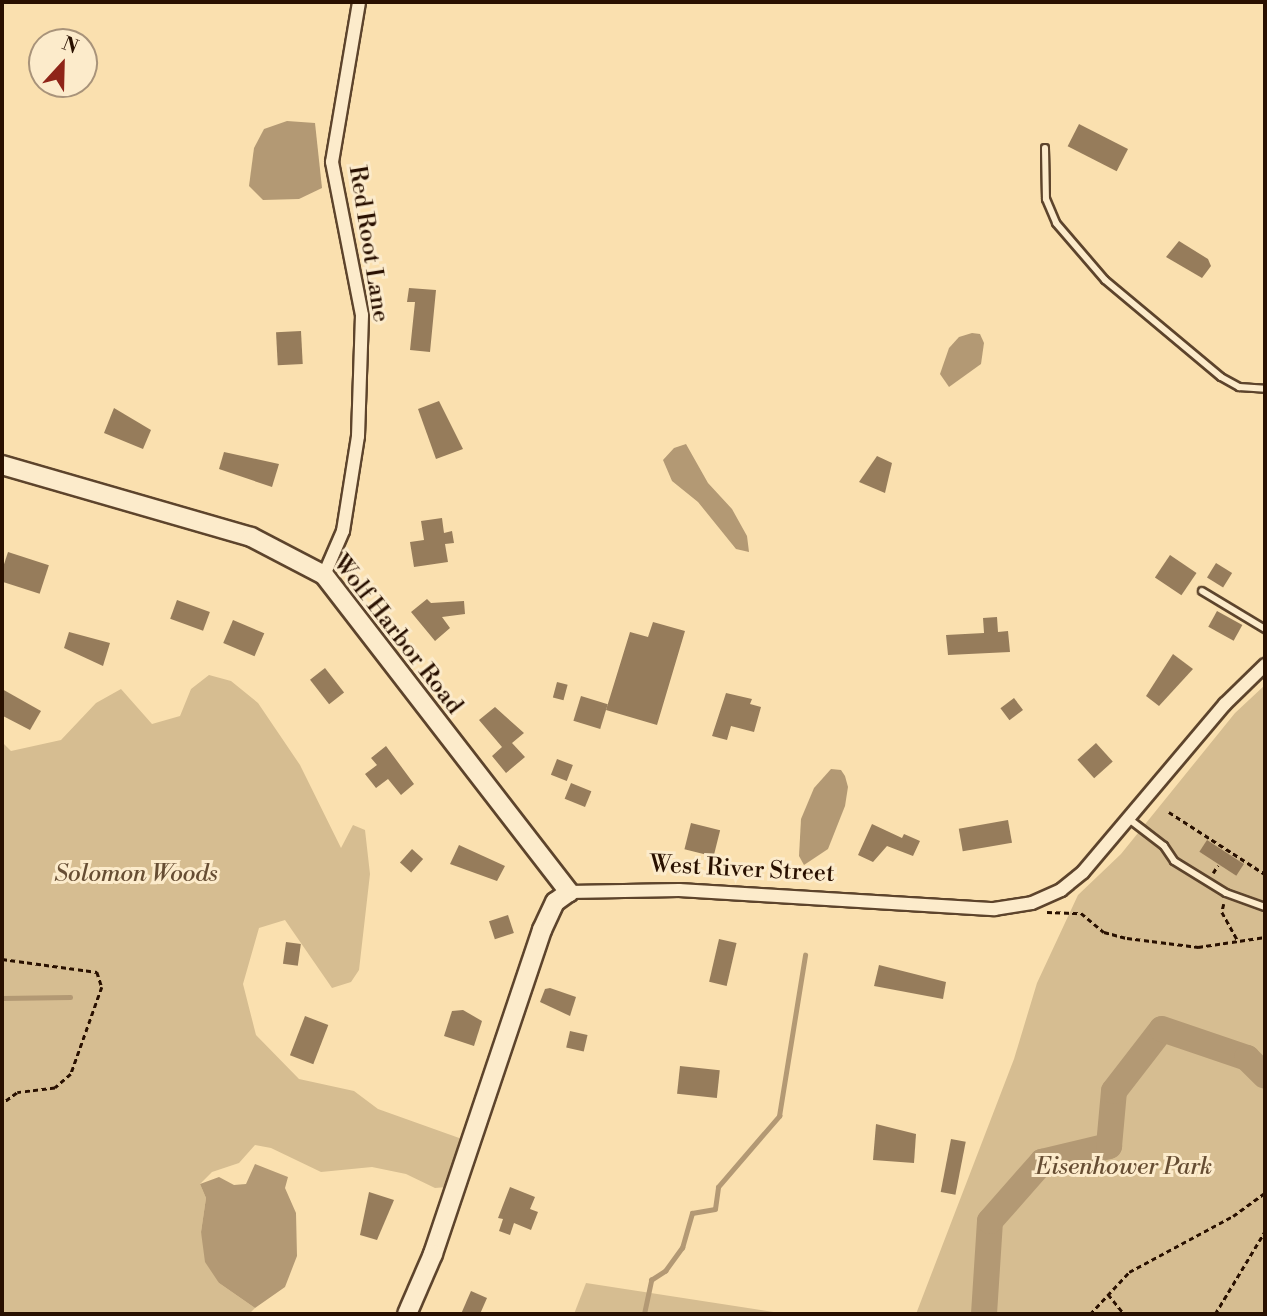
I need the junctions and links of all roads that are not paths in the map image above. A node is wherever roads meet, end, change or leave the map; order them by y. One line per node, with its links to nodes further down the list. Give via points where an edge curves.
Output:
1 (359, 2): 5 (street, Red Root Lane, via 332,162 362,315 358,436 343,531)
2 (1045, 148): 3 (lane, via 1046,200 1056,223 1105,280 1221,377 1239,387)
3 (1265, 389)
4 (2, 465): 5 (street, Wolf Harbor Road, via 251,537)
5 (324, 575): 10 (street, Wolf Harbor Road)
6 (1202, 592): 7 (lane)
7 (1265, 629)
8 (1265, 665): 9 (street, West River Street, via 1225,704)
9 (1129, 819): 10 (street, West River Street, via 1073,881 1045,898 1015,906 931,906 665,889); 11 (lane, via 1164,846 1174,861 1226,893)
10 (569, 892): 12 (street, via 555,902 542,930 433,1254)
11 (1265, 907)
12 (407, 1314)

